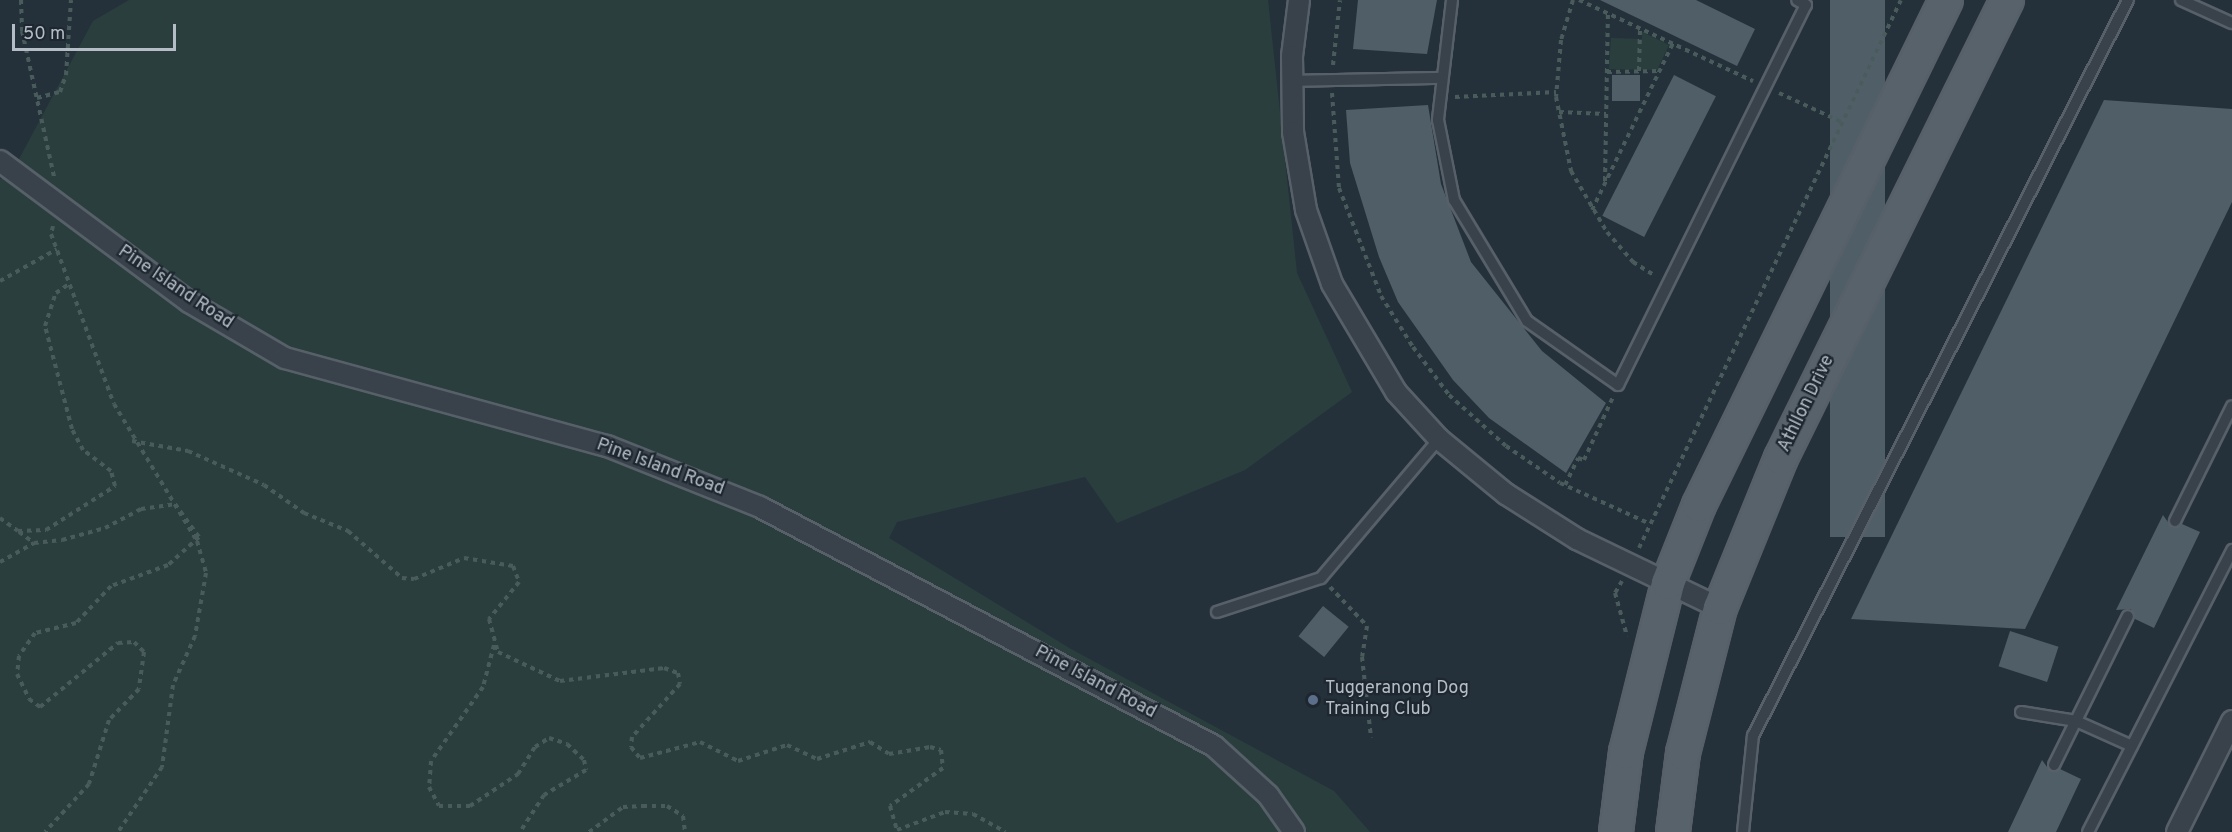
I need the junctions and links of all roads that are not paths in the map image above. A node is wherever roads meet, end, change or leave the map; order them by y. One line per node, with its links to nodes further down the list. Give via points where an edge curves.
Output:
1 (1299, 0): 10 (street)
2 (1452, 0): 9 (lane)
3 (1797, 0): 9 (lane, via 1806,5 1618,385 1527,321 1454,200 1438,120)
4 (1946, 0): 16 (main road, via 1699,505)
5 (2007, 0): 17 (main road, Athllon Drive, via 1781,458)
6 (2128, 0): 28 (lane, via 1753,736)
7 (2181, 0): 8 (lane)
8 (2232, 23)
9 (1441, 78): 10 (lane)
10 (1292, 81): 13 (street, via 1293,132 1306,210 1332,284 1396,392)
11 (0, 161): 25 (street, Pine Island Road, via 189,302 285,358 607,446 760,507 1214,746 1268,795)
12 (2232, 406): 14 (lane)
13 (1439, 439): 16 (street, via 1506,494 1567,532); 18 (lane, via 1321,578)
14 (2175, 520)
15 (2232, 550): 23 (lane)
16 (1668, 583): 17 (street); 26 (main road, via 1629,741)
17 (1720, 608): 27 (main road, Athllon Drive, via 1683,753)
18 (1217, 612)
19 (2128, 616): 22 (lane)
20 (2020, 712): 22 (lane)
21 (2232, 721): 30 (street)
22 (2076, 722): 23 (lane); 24 (lane)
23 (2132, 746): 29 (lane)
24 (2054, 765)
25 (1294, 832)
26 (1616, 832)
27 (1673, 832)
28 (1743, 832)
29 (2088, 832)
30 (2178, 832)

